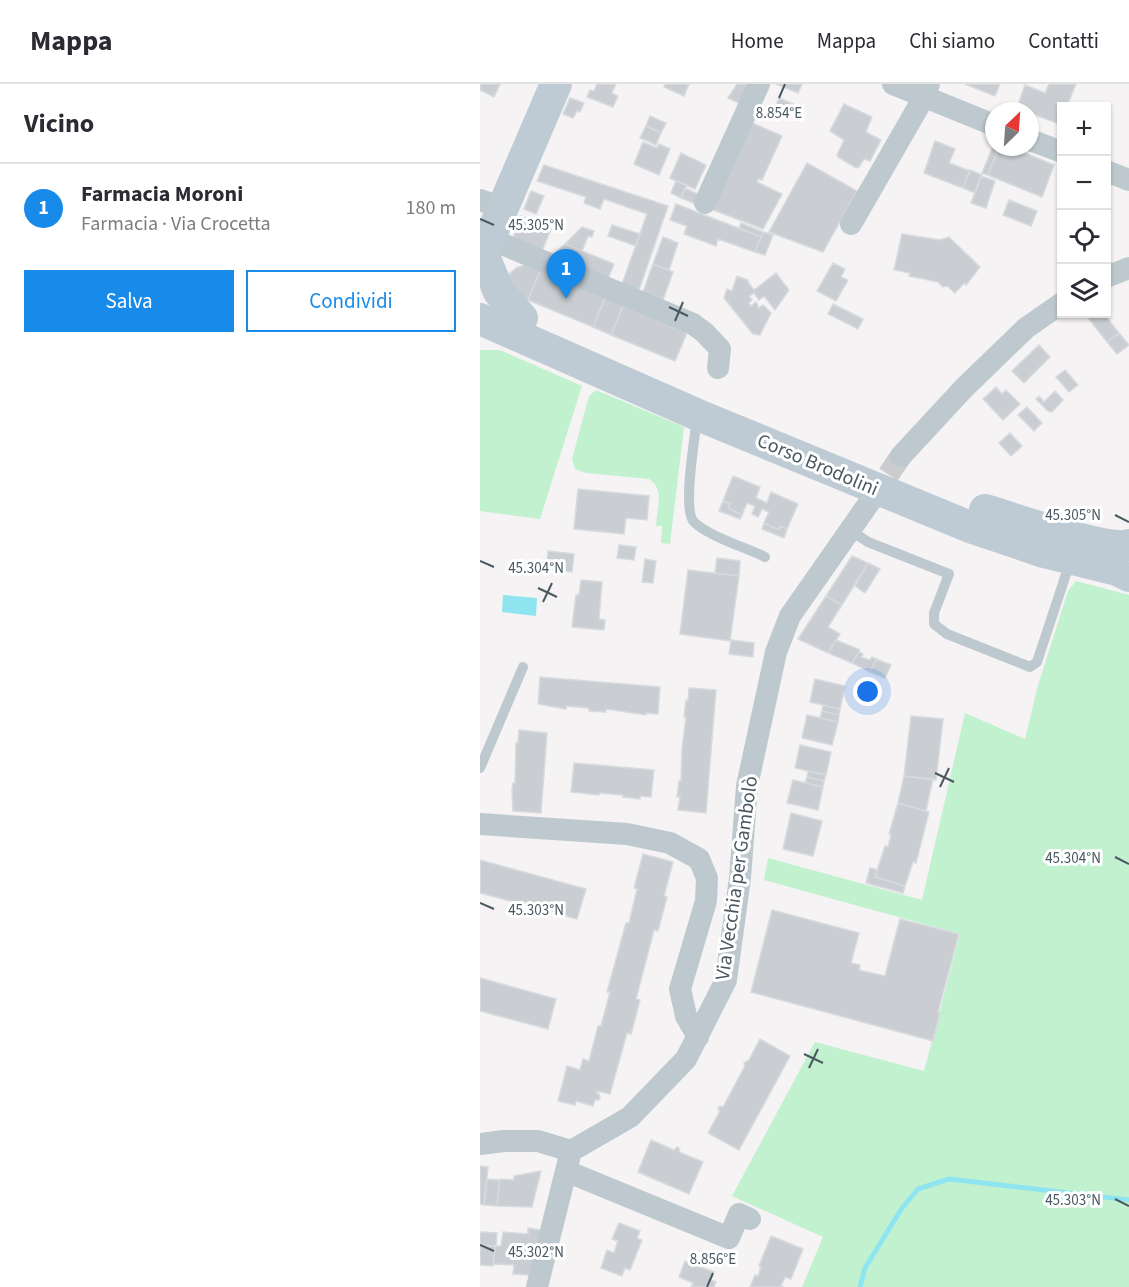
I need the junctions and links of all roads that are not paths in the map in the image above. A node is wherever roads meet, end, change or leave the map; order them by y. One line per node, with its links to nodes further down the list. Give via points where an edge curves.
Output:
1 (556, 84): 9 (main road)
2 (759, 84): 8 (street)
3 (893, 84): 4 (street)
4 (926, 90): 5 (street); 10 (street)
5 (985, 120)
6 (1039, 143): 7 (street)
7 (1057, 150)
8 (705, 203)
9 (491, 204): 11 (main road)
10 (851, 224)
11 (484, 251): 17 (main road, Corso Brodolini); 19 (street, via 693,324 720,349)
12 (1129, 268): 13 (street)
13 (1111, 275)
14 (480, 303): 17 (main road, Corso Brodolini)
15 (1057, 306): 21 (street, via 1026,328)
16 (480, 319): 17 (main road, Corso Brodolini)
17 (517, 326): 18 (main road); 20 (main road, Corso Brodolini); 24 (main road, Corso Brodolini, via 977,507 1112,546)
18 (480, 339)
19 (718, 368)
20 (698, 415): 25 (lane, via 688,504 693,521 707,532); 26 (main road, Corso Brodolini, via 969,527)
21 (902, 456)
22 (869, 503): 23 (street, Via Vecchia per Gambolò)
23 (850, 530): 26 (lane, via 868,542 950,574 934,613 934,624 946,634 1030,667 1037,662); 31 (street, Via Vecchia per Gambolò, via 790,616 776,652 747,786 726,980)
24 (1129, 545)
25 (765, 556)
26 (1071, 559): 27 (main road, Corso Brodolini)
27 (1129, 576)
28 (523, 667): 29 (lane)
29 (480, 768)
30 (480, 824): 31 (street, via 627,834 670,843 699,859 707,878 706,901 680,989)
31 (698, 1037): 33 (street, Via Vecchia per Gambolò, via 686,1059 630,1117)
32 (480, 1144): 33 (street, via 538,1141)
33 (569, 1161): 34 (street, via 729,1238 739,1214); 35 (street)
34 (750, 1219)
35 (537, 1287)

